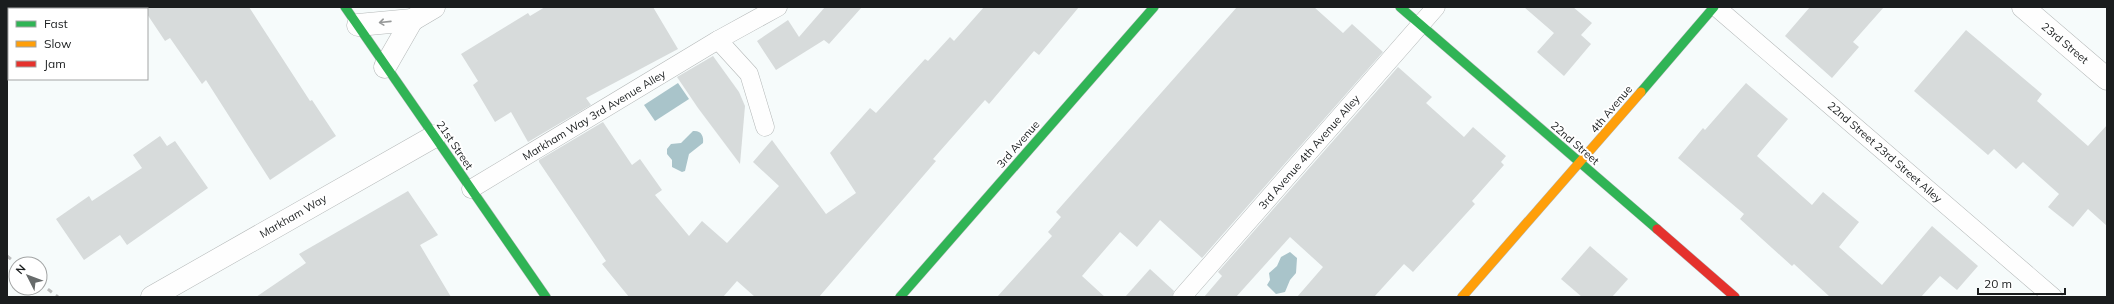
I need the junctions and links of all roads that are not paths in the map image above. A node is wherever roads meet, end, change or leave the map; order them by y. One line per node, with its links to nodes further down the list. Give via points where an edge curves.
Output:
1 (345, 7): 10 (street, 21st Street)
2 (434, 7): 9 (street)
3 (778, 7): 12 (lane, Markham Way 3rd Avenue Alley)
4 (1154, 7): 21 (street, 3rd Avenue)
5 (1400, 7): 11 (street, 22nd Street)
6 (1436, 7): 11 (lane, 3rd Avenue 4th Avenue Alley)
7 (1715, 7): 17 (street, 4th Avenue); 25 (lane, 22nd Street 23rd Street Alley)
8 (2023, 7): 14 (street, 23rd Street)
9 (412, 20): 10 (street, one-way to 10); 13 (street)
10 (358, 25): 13 (street, 21st Street)
11 (1420, 25): 17 (street, 22nd Street); 22 (lane, 3rd Avenue 4th Avenue Alley)
12 (718, 40): 15 (lane, via 749,74); 18 (lane, Markham Way 3rd Avenue Alley)
13 (385, 67): 16 (street, 21st Street)
14 (2107, 79)
15 (765, 127)
16 (435, 136): 18 (street, 21st Street); 19 (street, Markham Way)
17 (1580, 164): 23 (street, 4th Avenue); 24 (street, 22nd Street)
18 (471, 189): 20 (street, 21st Street)
19 (152, 297)
20 (546, 297)
21 (900, 297)
22 (1182, 297)
23 (1462, 297)
24 (1735, 297)
25 (2053, 297)

